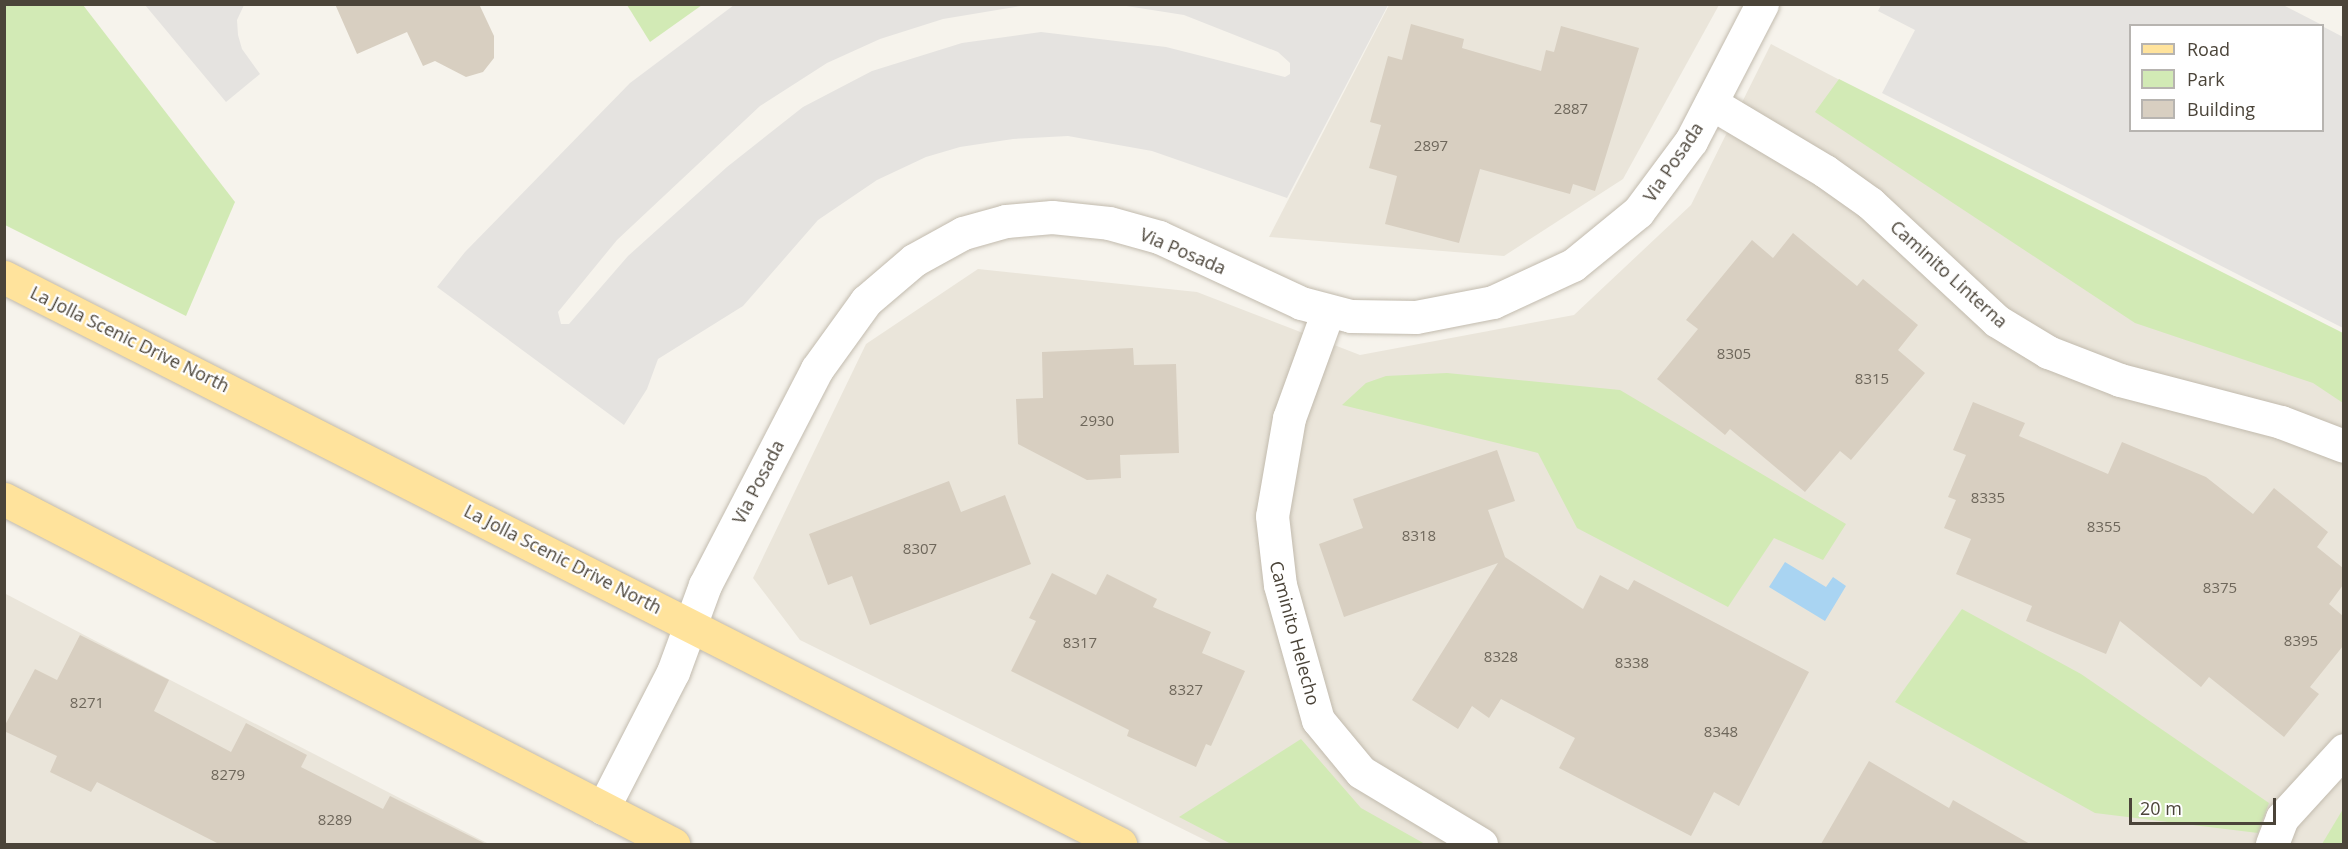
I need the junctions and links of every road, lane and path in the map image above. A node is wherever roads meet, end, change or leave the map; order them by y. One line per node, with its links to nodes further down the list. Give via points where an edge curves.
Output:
1 (1762, 4): 2 (street, Via Posada)
2 (1711, 103): 4 (street, Via Posada, via 1667,177 1638,212 1573,265 1493,302 1454,312 1375,318); 5 (street, Caminito Linterna, via 1852,190 1997,321 2048,352 2120,380 2281,422)
3 (4, 277): 7 (main road, La Jolla Scenic Drive North)
4 (1328, 311): 7 (street, Via Posada, via 1159,237 1109,223 1027,218 963,233 889,280 843,329 705,585); 12 (street, Caminito Helecho, via 1289,418 1272,516 1280,585 1318,720 1361,772)
5 (2343, 446)
6 (4, 499): 9 (main road)
7 (691, 624): 9 (street, Via Posada, via 673,672); 11 (main road, La Jolla Scenic Drive North)
8 (2343, 750): 13 (street, via 2282,818)
9 (603, 808): 10 (main road)
10 (673, 844)
11 (1120, 844)
12 (1480, 844)
13 (2272, 844)

